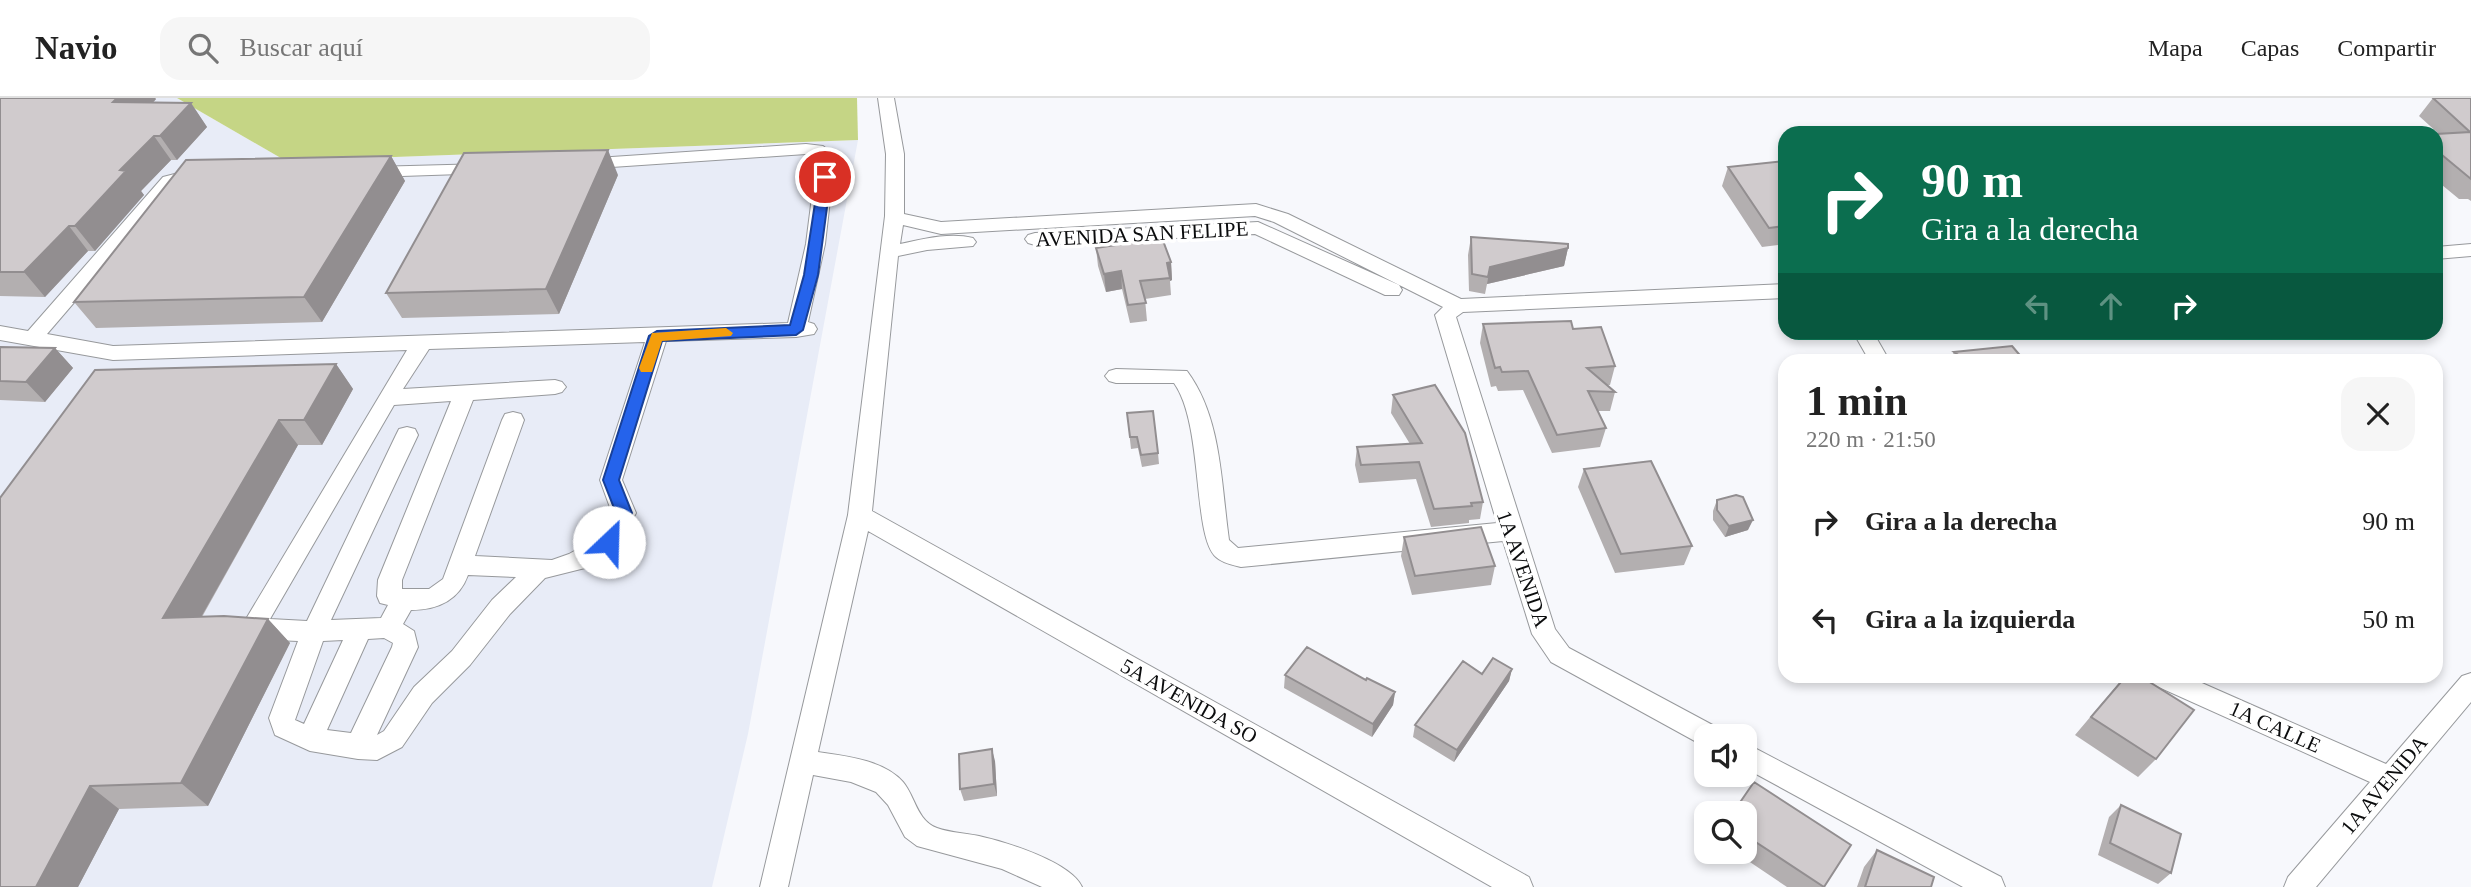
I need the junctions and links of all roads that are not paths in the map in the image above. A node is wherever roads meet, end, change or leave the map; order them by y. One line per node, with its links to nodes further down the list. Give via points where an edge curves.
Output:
1 (886, 98): 6 (street)
2 (565, 165): 13 (street, via 806,149 826,156 824,198 801,330)
3 (500, 169): 5 (street)
4 (220, 173): 12 (street, via 192,173 169,181)
5 (358, 173)
6 (896, 218): 9 (street); 11 (street, AVENIDA SAN FELIPE, via 941,228 1256,210 1281,218)
7 (2471, 250): 8 (street)
8 (2443, 252)
9 (889, 253): 11 (street, AVENIDA SAN FELIPE, via 927,244 1258,228); 24 (street)
10 (1778, 291): 11 (street, AVENIDA SAN FELIPE)
11 (1452, 311): 25 (street, 1A AVENIDA)
12 (16, 336): 15 (street); 16 (street)
13 (657, 336): 14 (street); 27 (street, via 611,480 624,513 609,542 577,561)
14 (423, 342): 15 (street); 21 (street)
15 (113, 353): 17 (street)
16 (0, 355)
17 (97, 374)
18 (1116, 376): 25 (street, via 1180,376 1189,385 1198,407 1217,541 1223,552 1233,556)
19 (555, 387): 20 (street)
20 (465, 393): 21 (street); 28 (street, via 390,580 389,596)
21 (387, 398): 31 (street, via 252,629)
22 (513, 420): 26 (street)
23 (407, 435): 31 (street)
24 (860, 515): 38 (street); 42 (street, 5A AVENIDA SO)
25 (1509, 531): 34 (street, 1A AVENIDA, via 1544,634 1560,655)
26 (460, 565): 27 (street); 28 (street, via 446,592 429,601)
27 (539, 569): 36 (street, via 423,695 393,739 377,748)
28 (404, 600): 29 (street)
29 (388, 628): 30 (street); 36 (street, via 405,638 405,646)
30 (360, 629): 31 (street); 35 (street)
31 (314, 631): 35 (street, via 282,718 284,727)
32 (2177, 683): 39 (street, 1A CALLE)
33 (2471, 684): 39 (street, 1A AVENIDA)
34 (1694, 728)
35 (310, 739): 36 (street)
36 (358, 747)
37 (1757, 761): 43 (street)
38 (803, 762): 40 (street); 41 (street, via 883,780 911,824 927,837 1017,861)
39 (2389, 778): 44 (street, 1A AVENIDA)
40 (774, 887)
41 (1068, 887)
42 (1519, 887)
43 (1991, 887)
44 (2298, 887)

